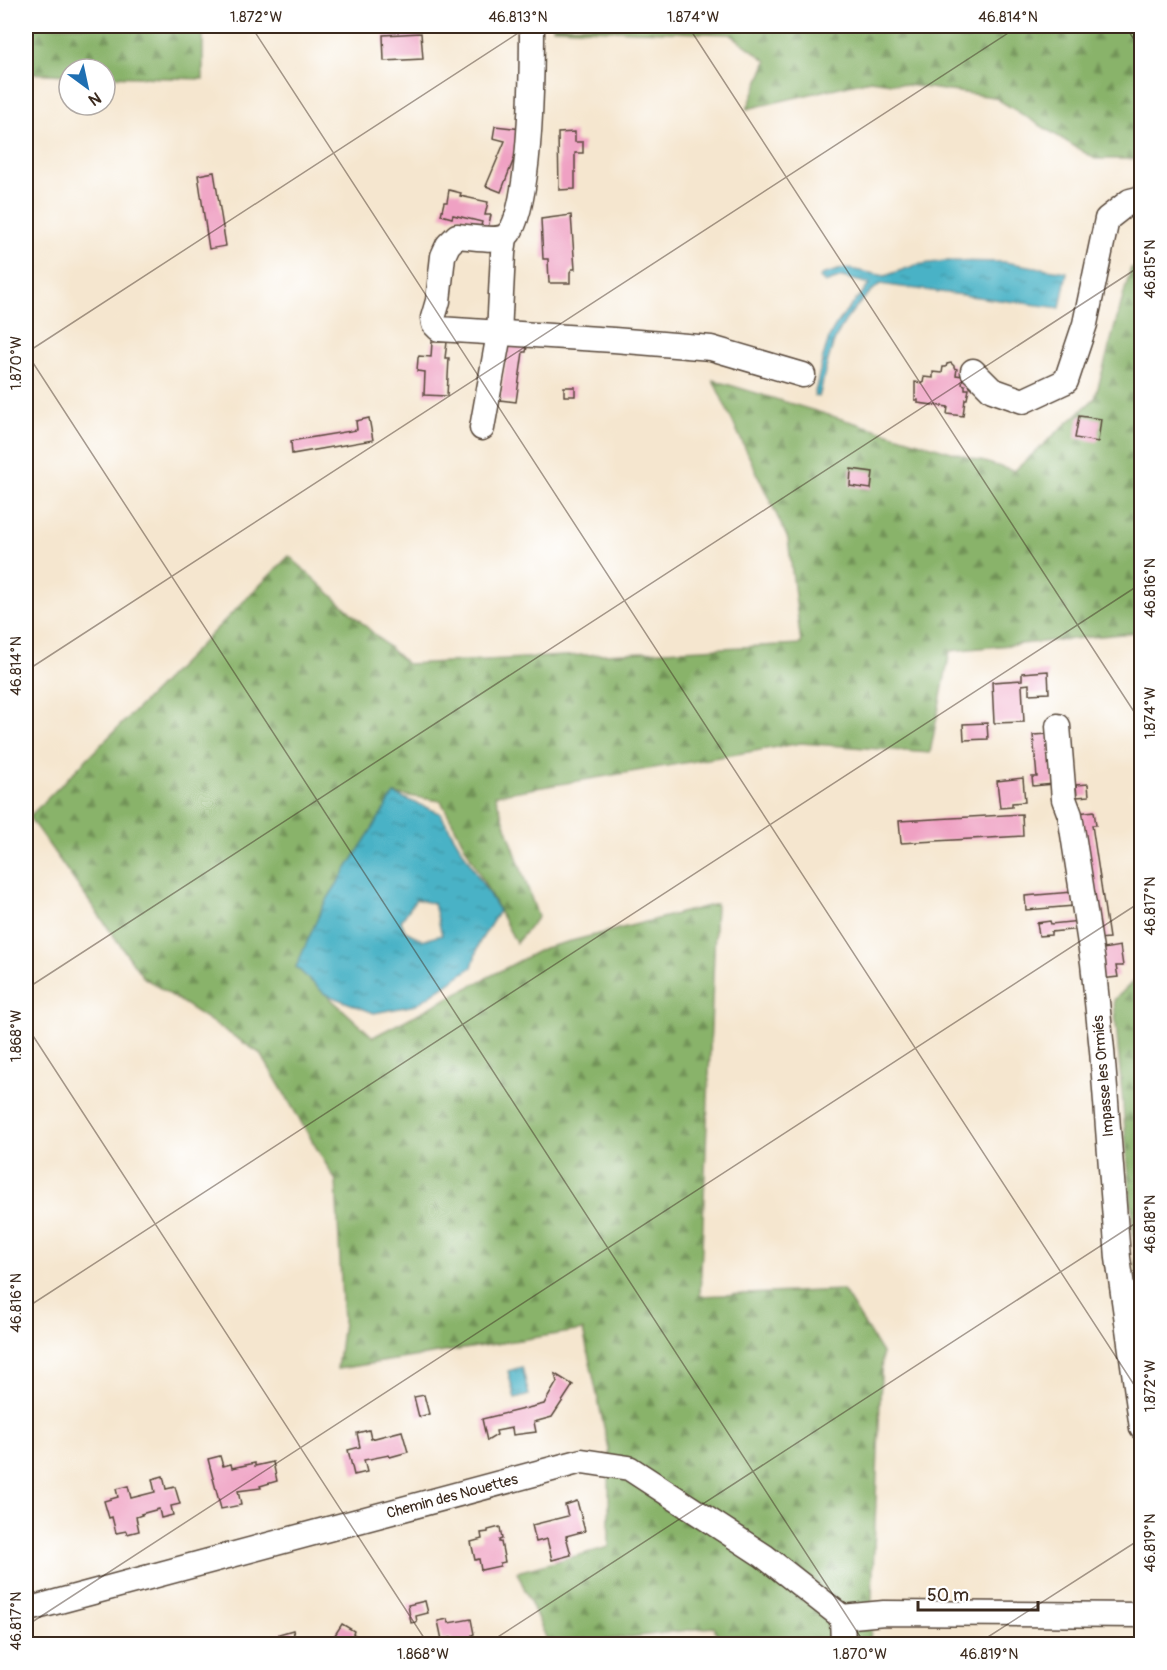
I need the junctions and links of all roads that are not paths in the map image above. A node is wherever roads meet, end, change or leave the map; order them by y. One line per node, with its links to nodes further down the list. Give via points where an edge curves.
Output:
1 (532, 26): 3 (street, via 532,114 524,179 517,219)
2 (1142, 198): 5 (street, via 1130,201 1107,219 1085,324 1066,381 1023,401 992,390)
3 (505, 237): 4 (street); 4 (street, via 457,236 448,245 432,318 439,329)
4 (499, 334): 6 (street, via 711,348); 7 (street)
5 (973, 371)
6 (803, 375)
7 (482, 428)
8 (1058, 726): 9 (street, Impasse les Ormiés, via 1064,800 1070,815 1093,963 1118,1258)
9 (1142, 1428)
10 (26, 1610): 12 (street, Chemin des Nouettes, via 582,1461 629,1468 764,1556)
11 (1142, 1615): 12 (street, via 884,1613)
12 (842, 1617): 13 (street)
13 (843, 1644)

